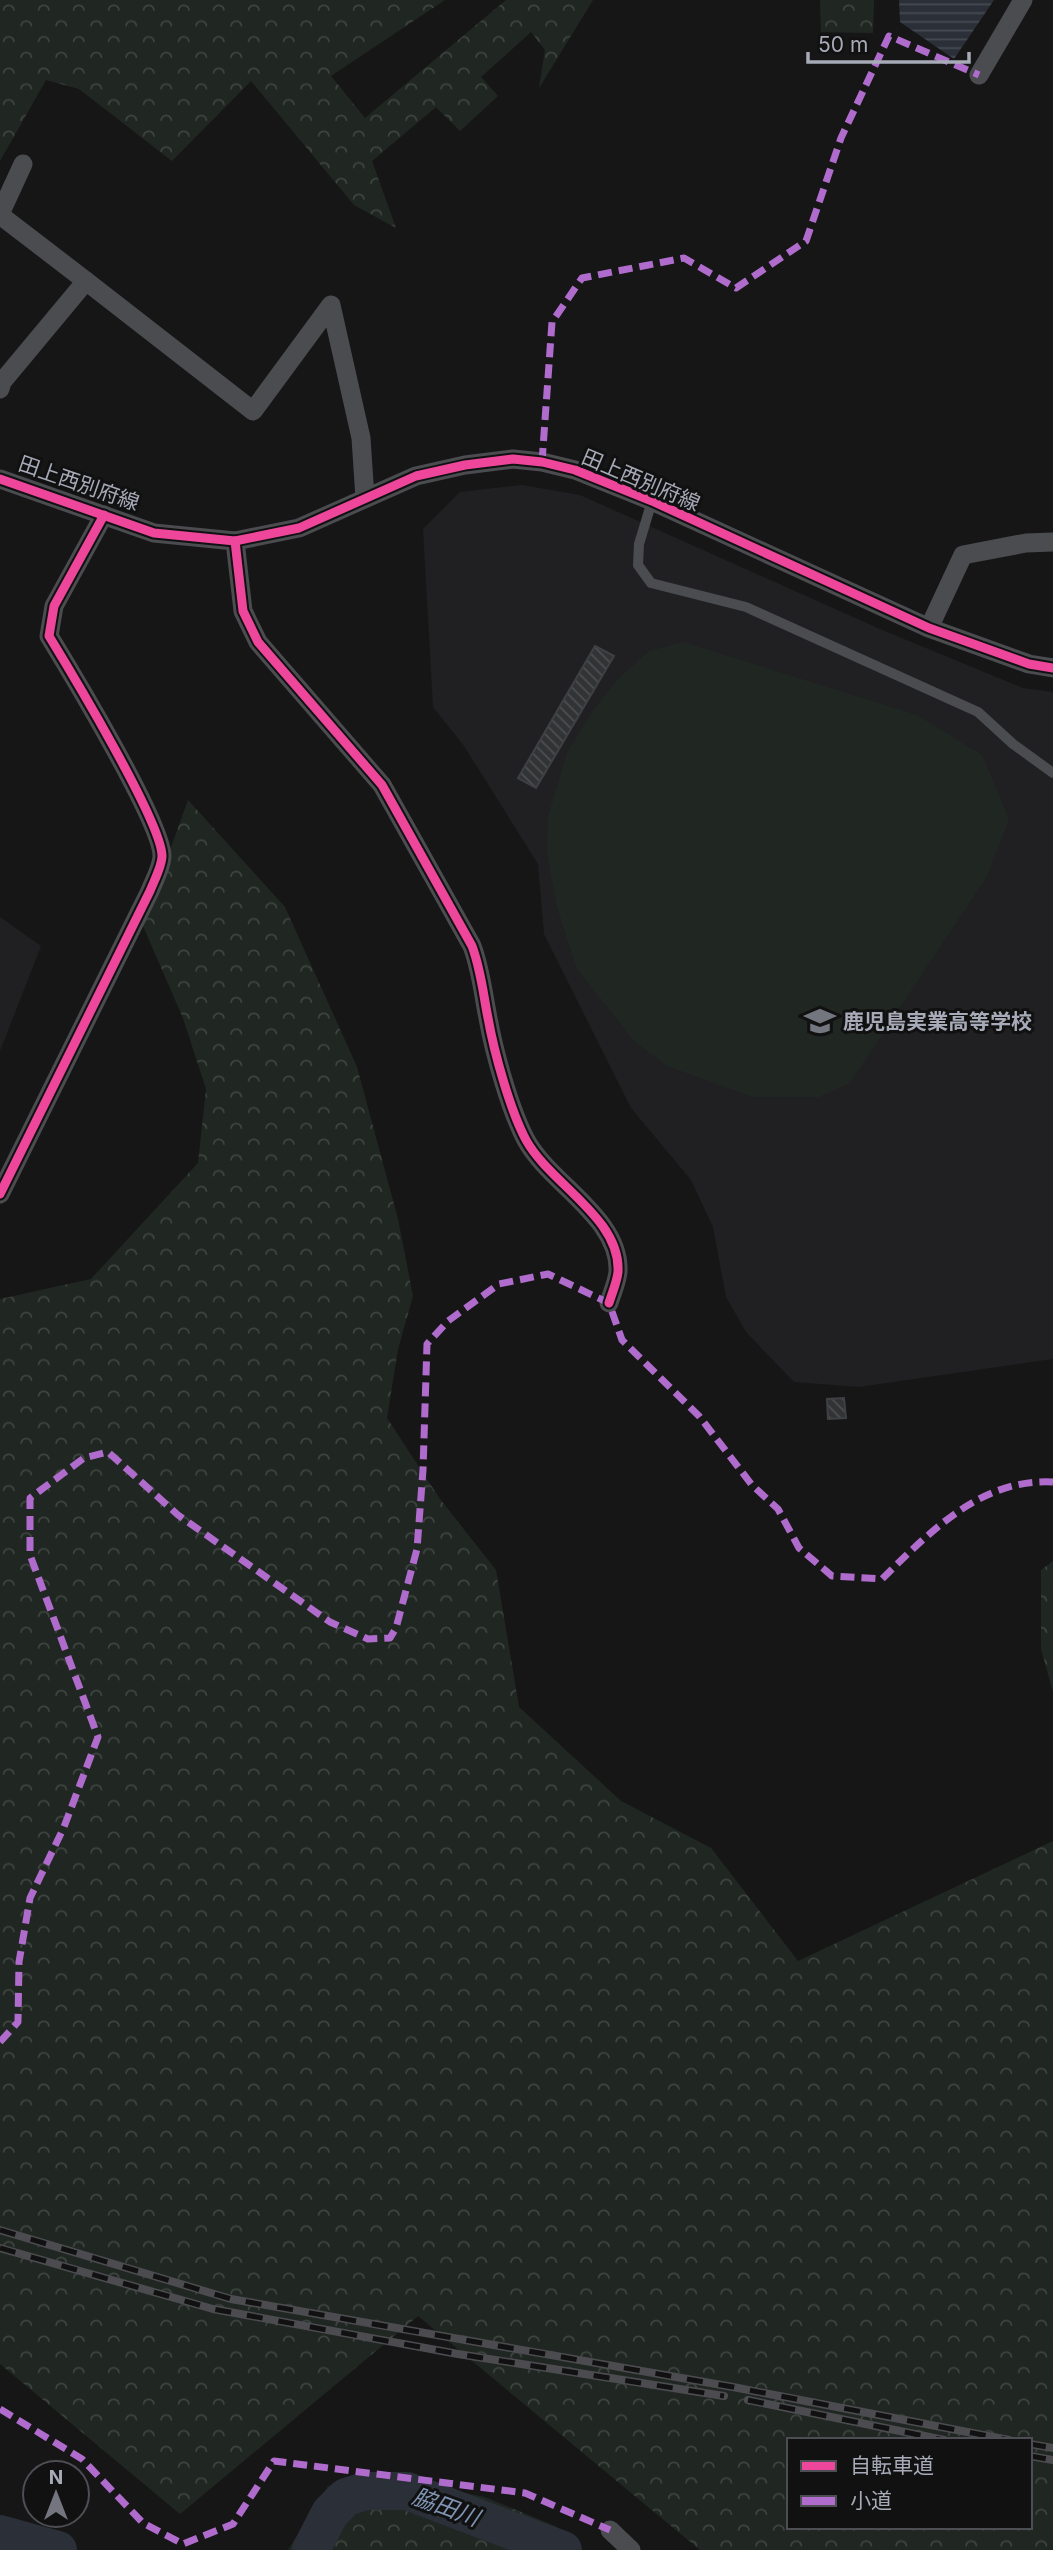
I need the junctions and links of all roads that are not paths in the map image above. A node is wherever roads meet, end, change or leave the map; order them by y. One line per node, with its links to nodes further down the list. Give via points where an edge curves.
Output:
1 (1023, 0): 2 (street)
2 (979, 75)
3 (23, 164): 4 (street)
4 (0, 214): 5 (street)
5 (86, 281): 6 (street); 8 (street, via 253,411 331,304 361,438)
6 (0, 389)
7 (0, 480): 10 (street, 田上西別府線)
8 (365, 498): 9 (street, 田上西別府線, via 416,476 513,459 575,470); 11 (street, 田上西別府線, via 299,528)
9 (652, 501): 13 (street, 田上西別府線); 15 (lane, via 639,544 638,565 651,583 746,607 978,712)
10 (104, 515): 11 (street, 田上西別府線, via 154,533); 16 (street, via 54,606 49,636 156,830 163,857)
11 (235, 541): 17 (street, via 243,611 258,642 382,785 472,946 481,971 488,1020 527,1142 608,1232 616,1251 618,1273)
12 (1053, 542): 13 (street, via 1026,542 963,555)
13 (929, 628): 14 (street, 田上西別府線, via 1029,664)
14 (1053, 668)
15 (1053, 773)
16 (0, 1194)
17 (609, 1303)
18 (610, 2530): 19 (street)
19 (631, 2550)

